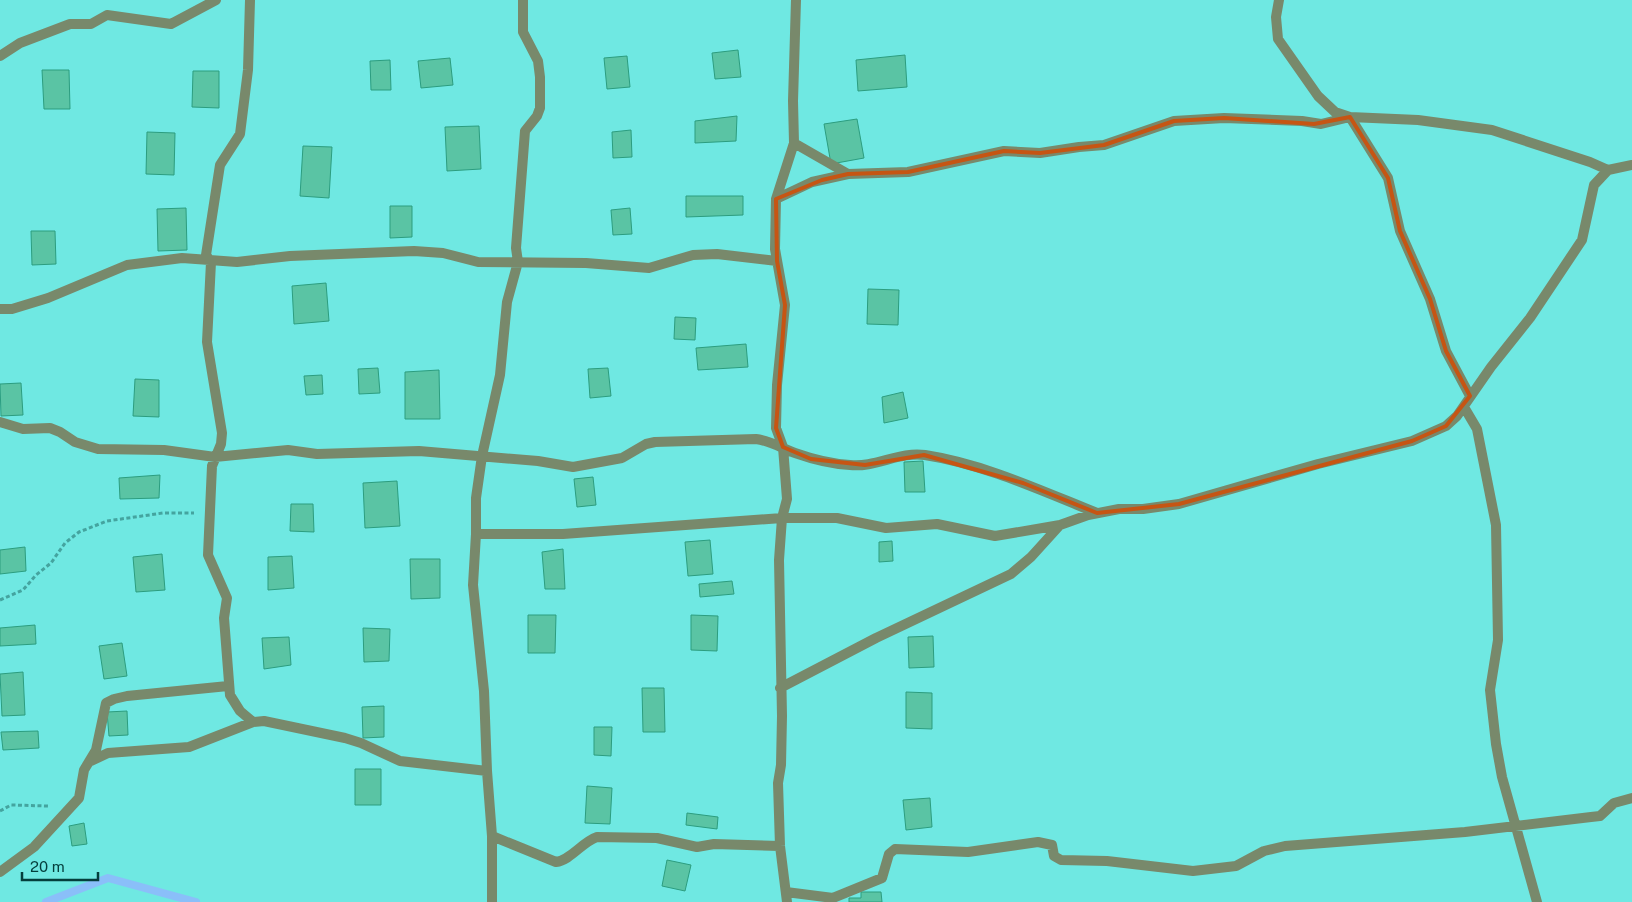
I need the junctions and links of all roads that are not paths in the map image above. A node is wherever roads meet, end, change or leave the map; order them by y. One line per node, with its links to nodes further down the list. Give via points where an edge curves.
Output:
1 (216, 0): 6 (street, via 171,24 108,15 91,24 70,24 20,43)
2 (250, 0): 14 (street, via 248,70 240,134 220,165 206,255)
3 (523, 0): 15 (street, via 523,32 538,61 540,95 537,116 525,131 516,248)
4 (796, 0): 8 (street)
5 (1279, 0): 7 (street, via 1278,39 1318,96 1335,112)
6 (0, 56)
7 (1350, 117): 10 (street, via 1418,120 1492,130); 11 (street, via 1314,124 1224,118 1174,121 1104,146 1040,153 1004,151 908,172); 17 (street, via 1388,178 1400,231 1430,299 1446,352)
8 (794, 143): 11 (street); 12 (street)
9 (1632, 165): 10 (street)
10 (1608, 170): 17 (street, via 1594,185 1582,240 1530,318)
11 (848, 174): 12 (street, via 812,182)
12 (776, 199): 13 (street)
13 (777, 261): 15 (street, via 717,254 693,255 649,268); 20 (street, via 785,304 776,428)
14 (211, 262): 15 (street, via 414,251 443,253 478,262); 16 (street, via 182,258 137,263 48,298 12,309); 21 (street, via 207,342 222,433)
15 (518, 262): 22 (street, via 506,302 500,374)
16 (0, 309)
17 (1470, 396): 18 (street)
18 (1464, 407): 23 (street, via 1446,426 1412,442 1318,464 1179,504 1143,509 1119,508); 33 (street, via 1477,429 1496,525 1498,640 1490,690 1491,706 1502,777)
19 (0, 422): 21 (street, via 23,430 50,428 75,442 98,449 164,450)
20 (783, 447): 22 (street, via 756,439 655,442 622,458 573,467); 23 (street, via 811,459 851,466 924,455 1023,483); 24 (street, via 787,499)
21 (215, 456): 22 (street, via 288,450 317,454 419,451); 27 (street, via 212,466 210,563 227,598 224,618)
22 (482, 456): 26 (street, via 476,498)
23 (1097, 513): 25 (street)
24 (782, 518): 25 (street, via 837,518 886,528 937,524 995,536); 26 (street, via 563,534); 28 (street)
25 (1060, 525): 28 (street, via 1011,574)
26 (476, 534): 31 (street, via 473,585 484,691)
27 (228, 686): 29 (street, via 240,711); 30 (street, via 127,696 108,701)
28 (780, 688): 35 (street)
29 (253, 722): 30 (street, via 189,747 108,753); 31 (street, via 278,722 361,742 400,761)
30 (91, 761): 36 (street, via 84,770 79,798 34,847)
31 (486, 771): 34 (street)
32 (1632, 798): 33 (street, via 1610,805 1600,816)
33 (1516, 825): 37 (street, via 1285,846 1264,851 1236,866 1193,871 1061,860 1054,856 1052,845 1038,842 980,852 895,849 889,854 884,876 861,888 833,898); 39 (street)
34 (492, 836): 35 (street, via 556,862 567,858 590,840 604,837 657,838 697,848 714,844); 38 (street)
35 (780, 846): 37 (street)
36 (0, 872)
37 (787, 897)
38 (492, 902)
39 (1537, 902)

